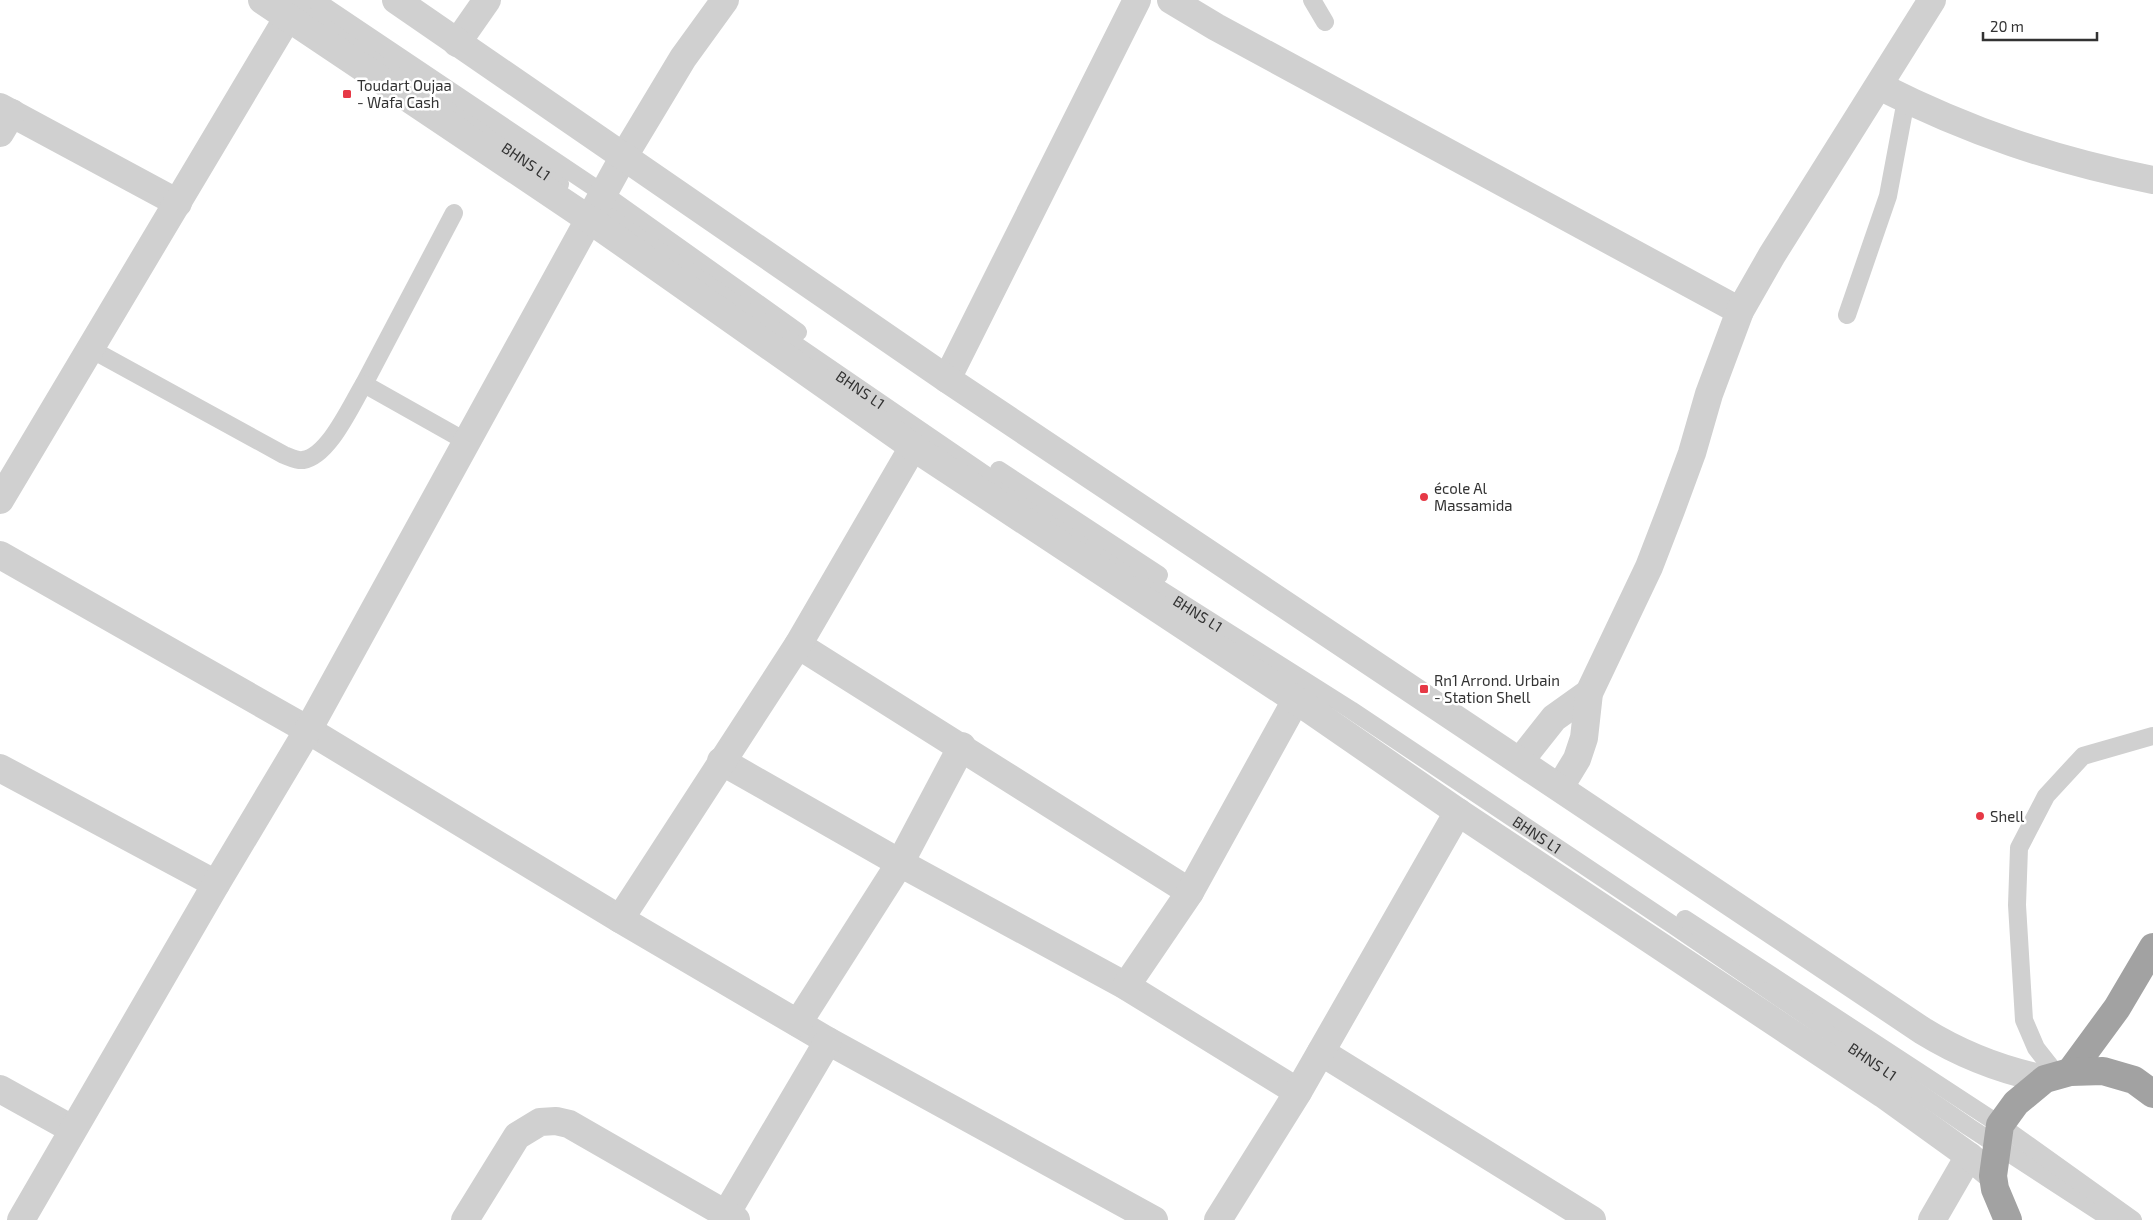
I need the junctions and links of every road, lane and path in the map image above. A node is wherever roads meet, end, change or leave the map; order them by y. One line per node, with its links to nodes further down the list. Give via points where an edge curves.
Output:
1 (262, 0): 10 (street)
2 (315, 0): 19 (lane, BHNS L1)
3 (396, 0): 12 (street)
4 (487, 0): 12 (street)
5 (725, 0): 16 (street, via 683,58)
6 (1137, 0): 24 (street)
7 (1171, 0): 21 (street)
8 (1312, 0): 11 (lane)
9 (1932, 0): 13 (street)
10 (289, 9): 18 (street); 19 (street)
11 (1326, 22)
12 (457, 43): 16 (street)
13 (1878, 86): 14 (street); 21 (street)
14 (1906, 100): 17 (street, via 2002,141 2067,161); 22 (lane, via 1888,196)
15 (4, 118): 18 (street)
16 (624, 156): 19 (street); 24 (street)
17 (2153, 180)
18 (178, 203): 23 (street)
19 (596, 207): 26 (street); 27 (street); 55 (lane, BHNS L1)
20 (454, 214): 25 (lane)
21 (1740, 310): 31 (street, via 1649,567)
22 (1847, 315)
23 (89, 348): 25 (lane, via 284,455 301,460 314,456 326,445); 28 (street)
24 (947, 379): 36 (street)
25 (364, 384): 26 (lane)
26 (467, 442): 33 (street)
27 (913, 447): 30 (street); 32 (street)
28 (0, 500)
29 (0, 555): 33 (street)
30 (798, 645): 35 (street); 37 (street)
31 (1589, 693): 36 (street, via 1554,718); 39 (street, via 1584,738 1577,759)
32 (1296, 700): 40 (street); 43 (street)
33 (308, 730): 42 (street); 44 (street)
34 (2153, 736): 50 (lane, via 2083,756 2046,796 2019,848 2017,905 2024,1020 2036,1048)
35 (962, 746): 41 (street); 43 (street)
36 (1520, 760): 39 (street)
37 (721, 761): 41 (street); 44 (street)
38 (0, 768): 42 (street)
39 (1560, 787): 50 (street, via 1951,1048 2013,1072)
40 (1458, 812): 49 (street); 56 (street, via 1883,1094)
41 (900, 863): 46 (street); 47 (street)
42 (216, 884): 54 (street)
43 (1190, 892): 46 (street)
44 (620, 919): 47 (street)
45 (2153, 947): 50 (highway, via 2117,1008)
46 (1126, 986): 52 (street)
47 (798, 1023): 48 (street)
48 (828, 1041): 58 (street); 62 (street)
49 (1321, 1052): 52 (street); 64 (street)
50 (2058, 1076): 53 (highway, via 2103,1071 2134,1080); 55 (highway, via 2016,1103)
51 (0, 1089): 54 (street)
52 (1298, 1092): 63 (street)
53 (2153, 1094)
54 (72, 1129): 60 (street)
55 (1999, 1135): 57 (highway); 66 (lane, BHNS L1); 67 (lane, BHNS L1)
56 (1969, 1156): 57 (street); 65 (street)
57 (1993, 1176): 59 (highway, via 1994,1189)
58 (731, 1217): 61 (street, via 569,1124 556,1121 540,1122 517,1136)
59 (2006, 1219)
60 (21, 1220)
61 (465, 1220)
62 (1154, 1220)
63 (1218, 1220)
64 (1592, 1220)
65 (1932, 1220)
66 (2112, 1220)
67 (2133, 1220)

